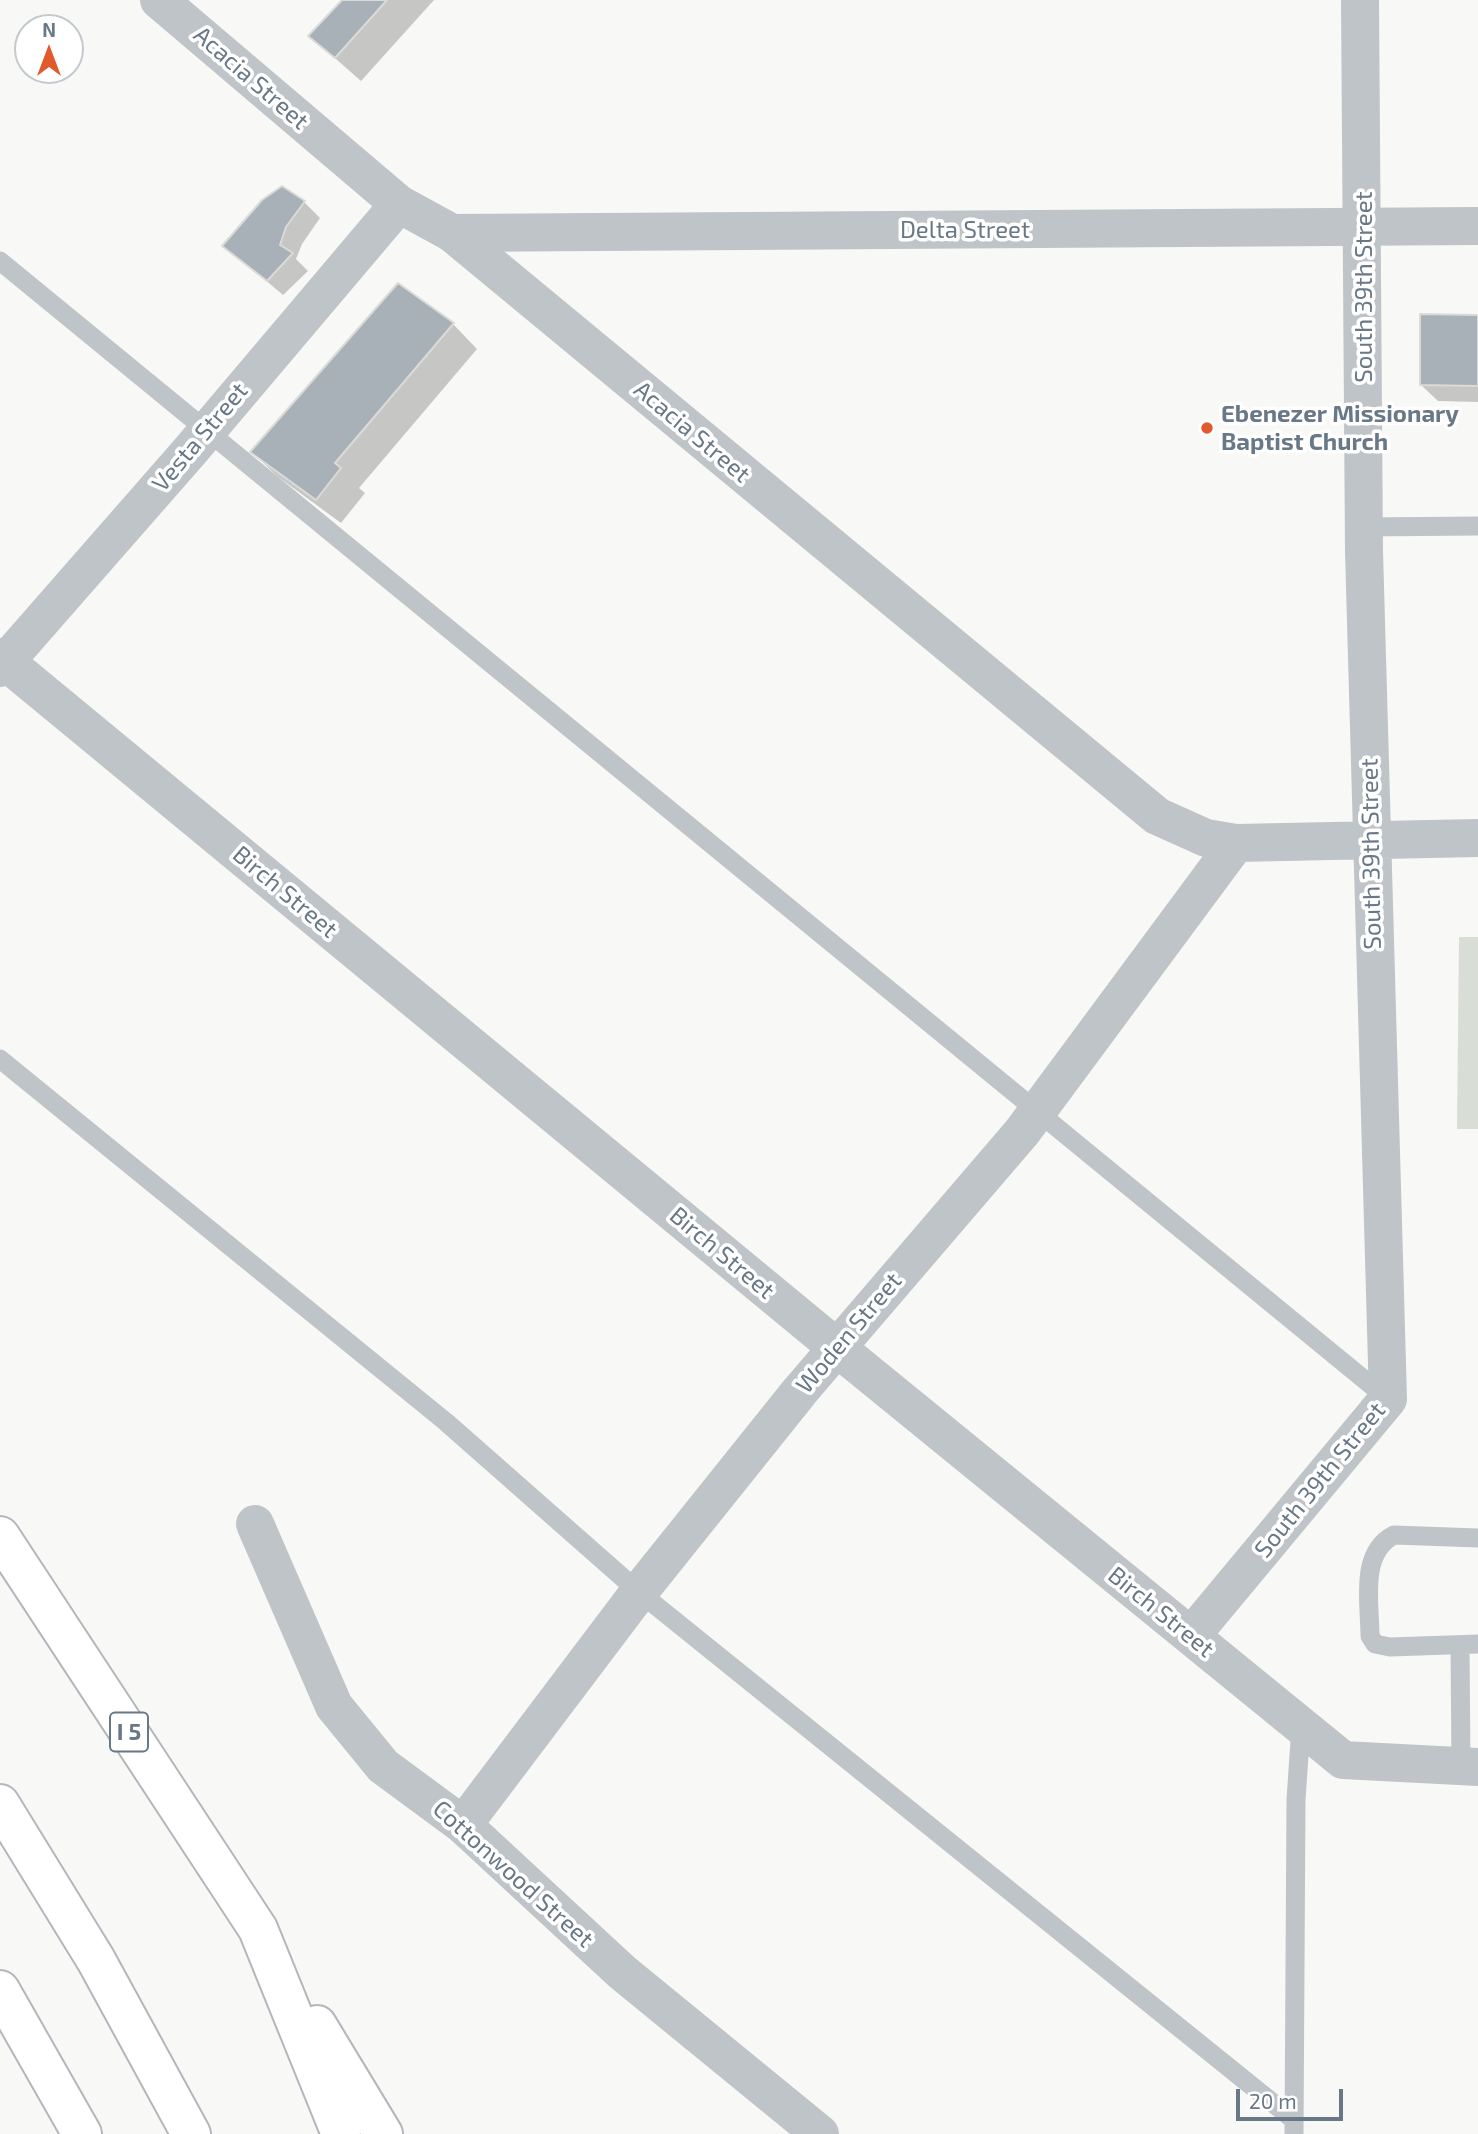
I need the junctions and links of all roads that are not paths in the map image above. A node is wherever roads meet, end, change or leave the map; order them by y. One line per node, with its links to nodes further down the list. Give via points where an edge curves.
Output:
1 (159, 0): 3 (street, Acacia Street)
2 (1360, 0): 5 (street, South 39th Street)
3 (399, 204): 6 (street, Acacia Street); 8 (street, Vesta Street)
4 (1478, 226): 5 (street, Delta Street)
5 (1364, 227): 6 (street, Delta Street); 10 (street, South 39th Street)
6 (452, 233): 14 (street, Acacia Street, via 1157,816 1206,838)
7 (0, 261): 8 (lane)
8 (206, 430): 11 (street, Vesta Street); 16 (lane)
9 (1478, 526): 10 (lane)
10 (1364, 527): 12 (street, South 39th Street)
11 (2, 662): 17 (street, Birch Street)
12 (1371, 838): 13 (street, Acacia Street); 14 (street, Acacia Street); 18 (street, South 39th Street)
13 (1478, 838)
14 (1236, 843): 16 (street, Woden Street)
15 (0, 1059): 22 (lane, via 446,1422)
16 (1038, 1112): 17 (street, Woden Street); 18 (lane)
17 (836, 1347): 22 (street, Woden Street); 23 (street, Birch Street)
18 (1388, 1399): 23 (street, South 39th Street)
19 (254, 1524): 28 (street, Cottonwood Street, via 334,1706 383,1766)
20 (0, 1536): 29 (highway, I 5)
21 (1478, 1538): 24 (lane, via 1394,1535 1374,1552 1370,1569 1370,1636 1375,1644)
22 (639, 1592): 28 (street, Woden Street); 31 (lane)
23 (1191, 1636): 25 (street, Birch Street)
24 (1469, 1645): 26 (lane)
25 (1301, 1726): 26 (street, Birch Street, via 1343,1760); 31 (lane, via 1296,1800)
26 (1470, 1766)
27 (0, 1804): 33 (highway, via 96,1960)
28 (463, 1825): 36 (street, Cottonwood Street, via 622,1972)
29 (258, 1929): 34 (highway, I 5); 35 (highway)
30 (0, 1990): 32 (highway)
31 (1294, 2127)
32 (82, 2134)
33 (191, 2134)
34 (341, 2134)
35 (383, 2134)
36 (820, 2134)

